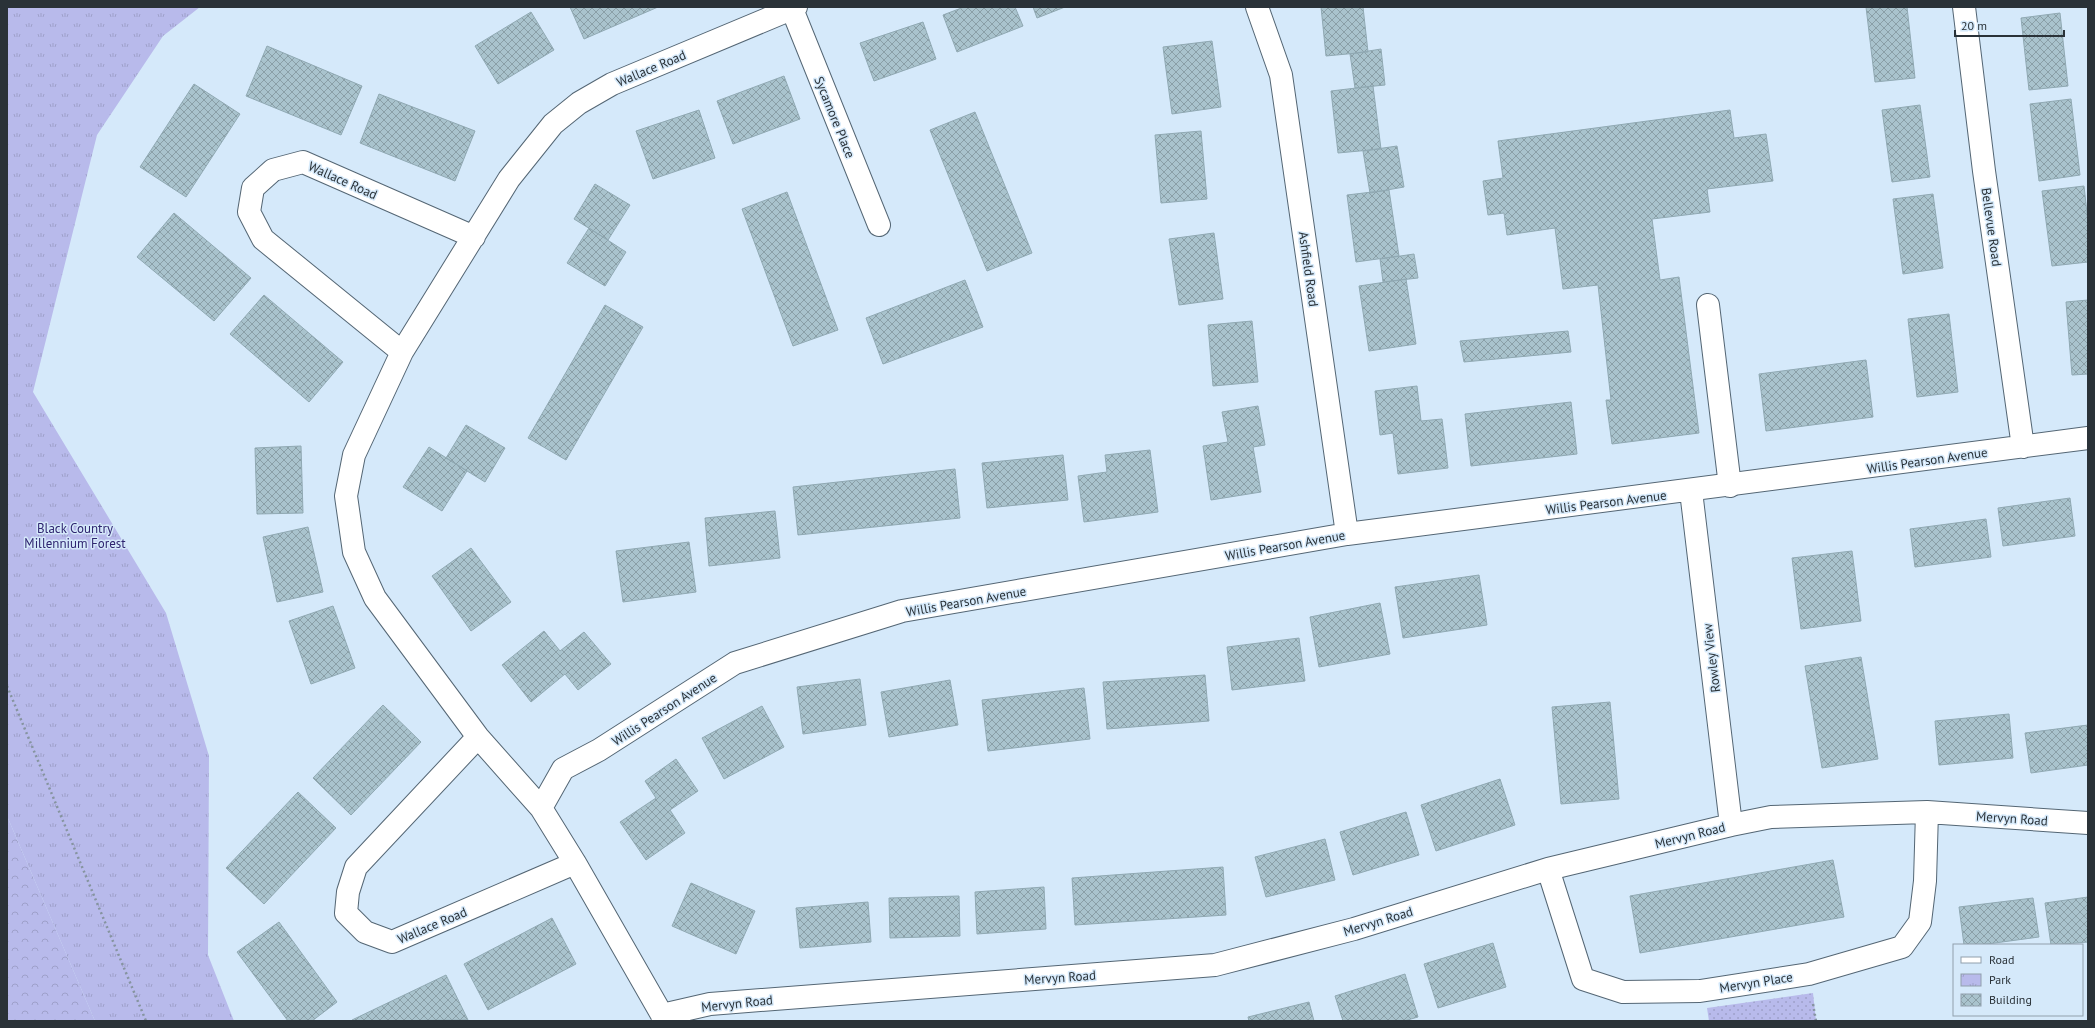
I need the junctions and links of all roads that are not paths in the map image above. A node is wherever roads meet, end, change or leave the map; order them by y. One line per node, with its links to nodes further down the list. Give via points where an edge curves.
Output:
1 (1257, 7): 12 (street, Ashfield Road, via 1281,75)
2 (1964, 7): 9 (street, Bellevue Road)
3 (794, 8): 4 (street, Sycamore Place); 5 (street, Wallace Road, via 612,84 579,103 553,124 534,145 509,179)
4 (879, 225)
5 (474, 237): 7 (street, Wallace Road); 7 (street, Wallace Road, via 303,162 273,170 253,188 249,212 263,239)
6 (1708, 305): 10 (street)
7 (402, 352): 13 (street, Wallace Road, via 354,455 346,496 354,552 375,598)
8 (2088, 438): 9 (street, Willis Pearson Avenue)
9 (2022, 448): 10 (street, Willis Pearson Avenue)
10 (1730, 486): 11 (street, Willis Pearson Avenue)
11 (1691, 491): 12 (street, Willis Pearson Avenue); 17 (street, Rowley View)
12 (1347, 534): 14 (street, Willis Pearson Avenue, via 902,611 735,663 600,750 563,769)
13 (478, 737): 14 (street, Wallace Road); 18 (street, Wallace Road, via 356,867 348,892 346,913 365,932 392,942)
14 (541, 808): 18 (street, Wallace Road)
15 (1927, 812): 16 (street, Mervyn Road); 17 (street, Mervyn Road, via 1771,818); 19 (street, Mervyn Place, via 1925,881 1920,922 1902,947 1809,974 1700,991 1623,992 1583,979)
16 (2088, 824)
17 (1731, 825): 19 (street, Mervyn Road)
18 (575, 863): 20 (street, Wallace Road)
19 (1548, 869): 20 (street, Mervyn Road, via 1354,929 1215,965 710,1004)
20 (662, 1018)

